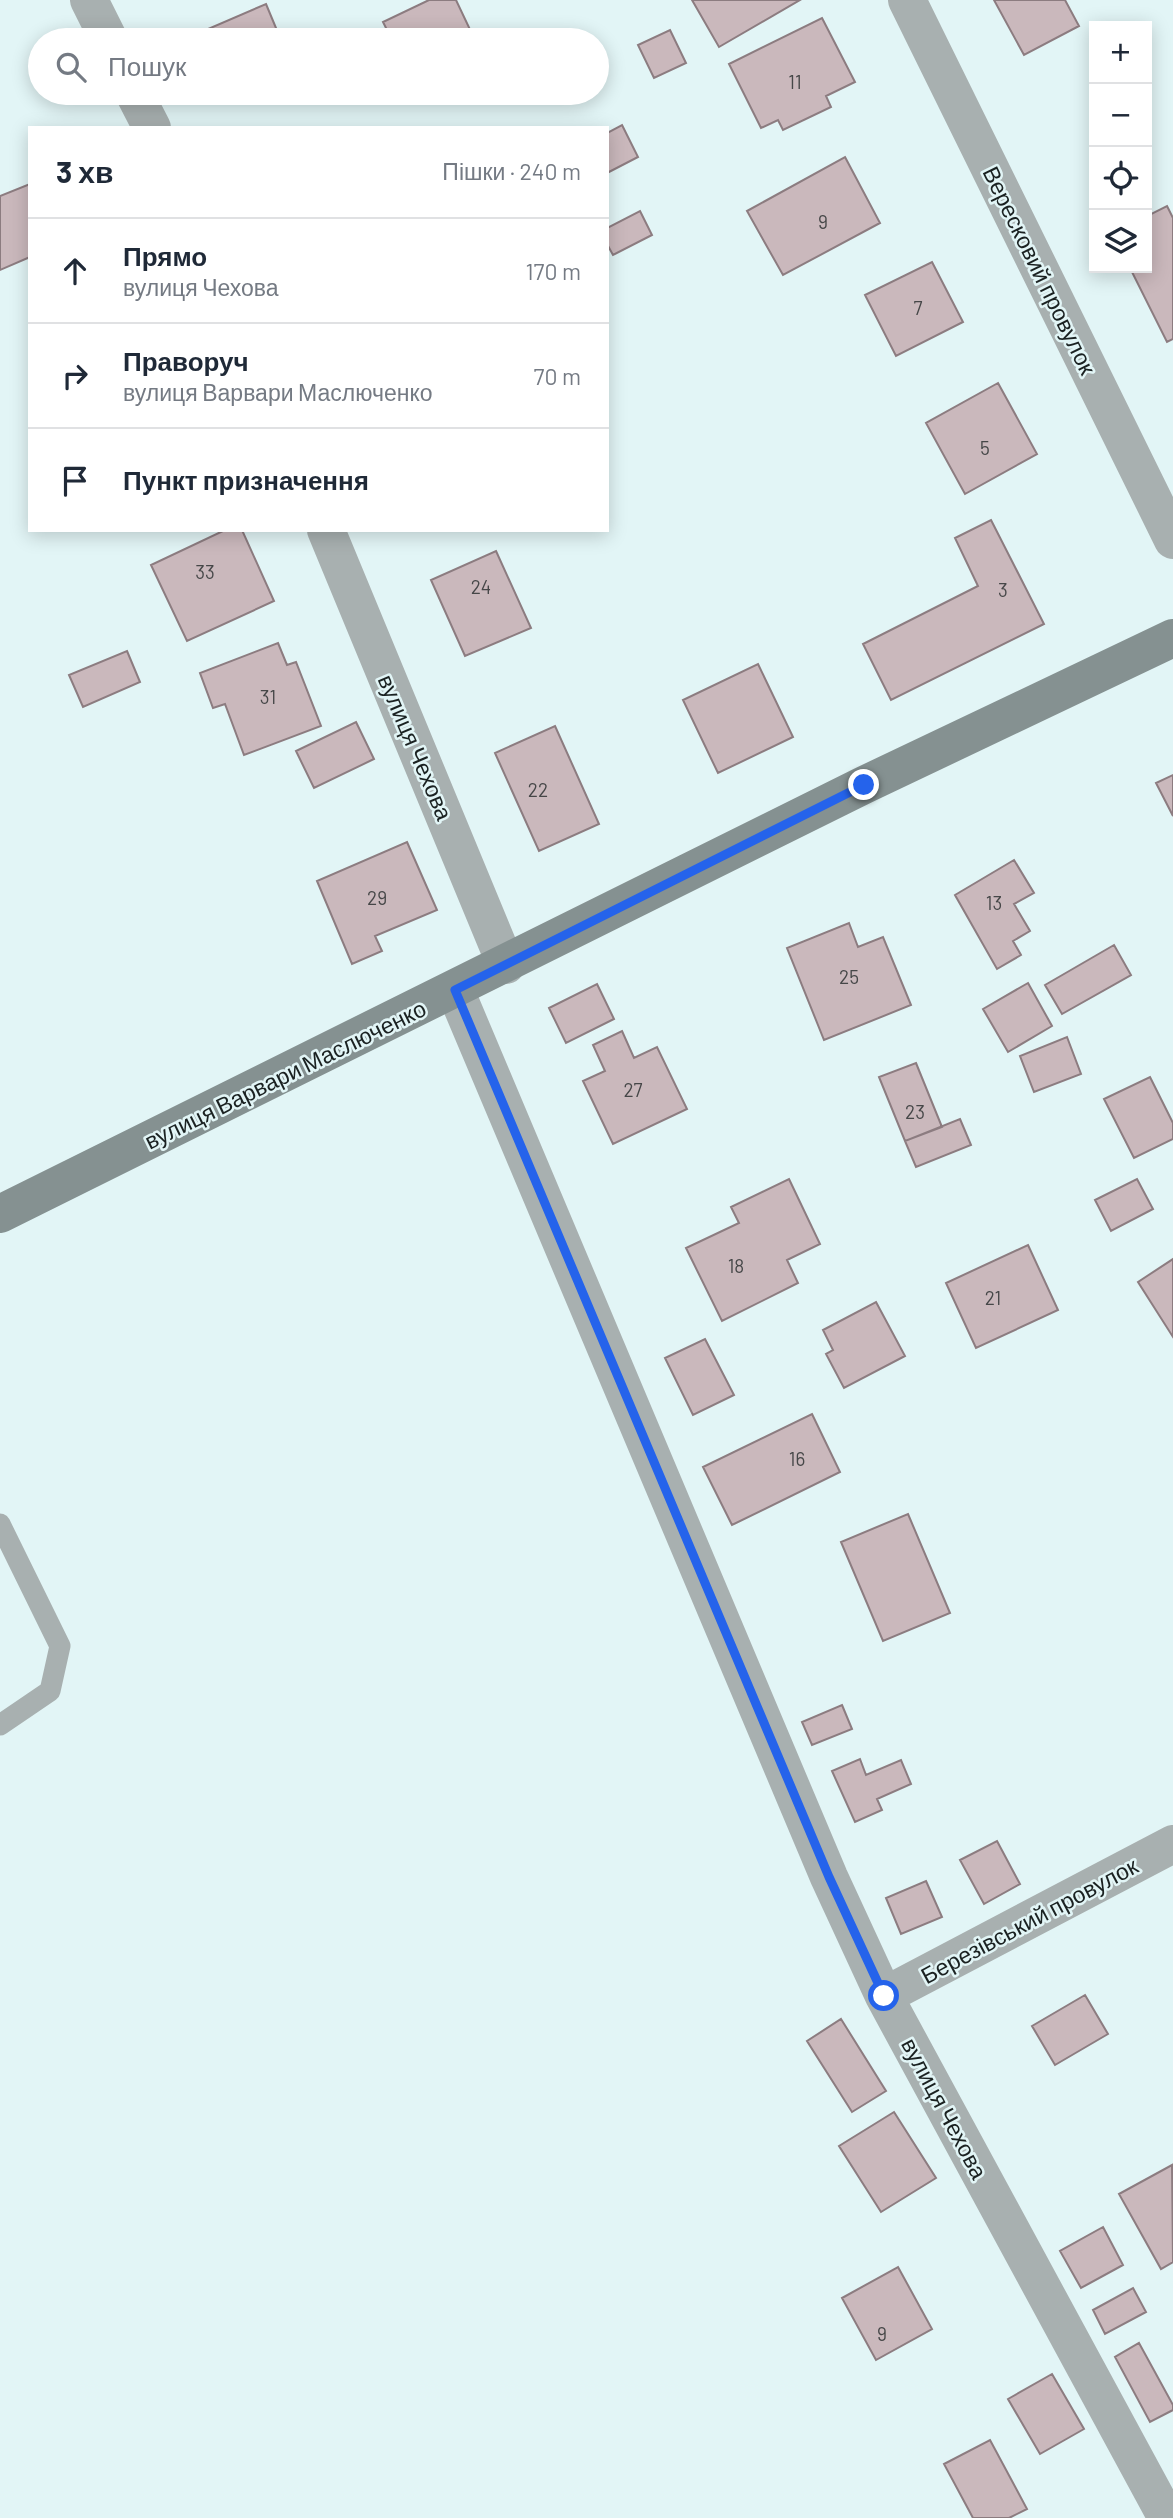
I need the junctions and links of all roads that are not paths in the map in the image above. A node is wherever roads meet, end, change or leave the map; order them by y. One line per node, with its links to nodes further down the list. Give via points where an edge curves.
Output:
1 (89, 0): 3 (street)
2 (907, 0): 7 (street, Вересковий провулок)
3 (103, 28)
4 (140, 105): 5 (street)
5 (151, 126)
6 (327, 532): 9 (street, вулиця Чехова)
7 (1173, 540)
8 (1173, 638): 9 (street, вулиця Варвари Маслюченко, via 864,785)
9 (506, 964): 10 (street, вулиця Варвари Маслюченко)
10 (455, 990): 11 (street, вулиця Варвари Маслюченко); 15 (street, вулиця Чехова, via 823,1864)
11 (0, 1214)
12 (0, 1524): 13 (lane, via 60,1646 50,1691)
13 (0, 1725)
14 (1173, 1844): 15 (street, Березівський провулок)
15 (884, 1996): 16 (street, вулиця Чехова)
16 (1167, 2518)

